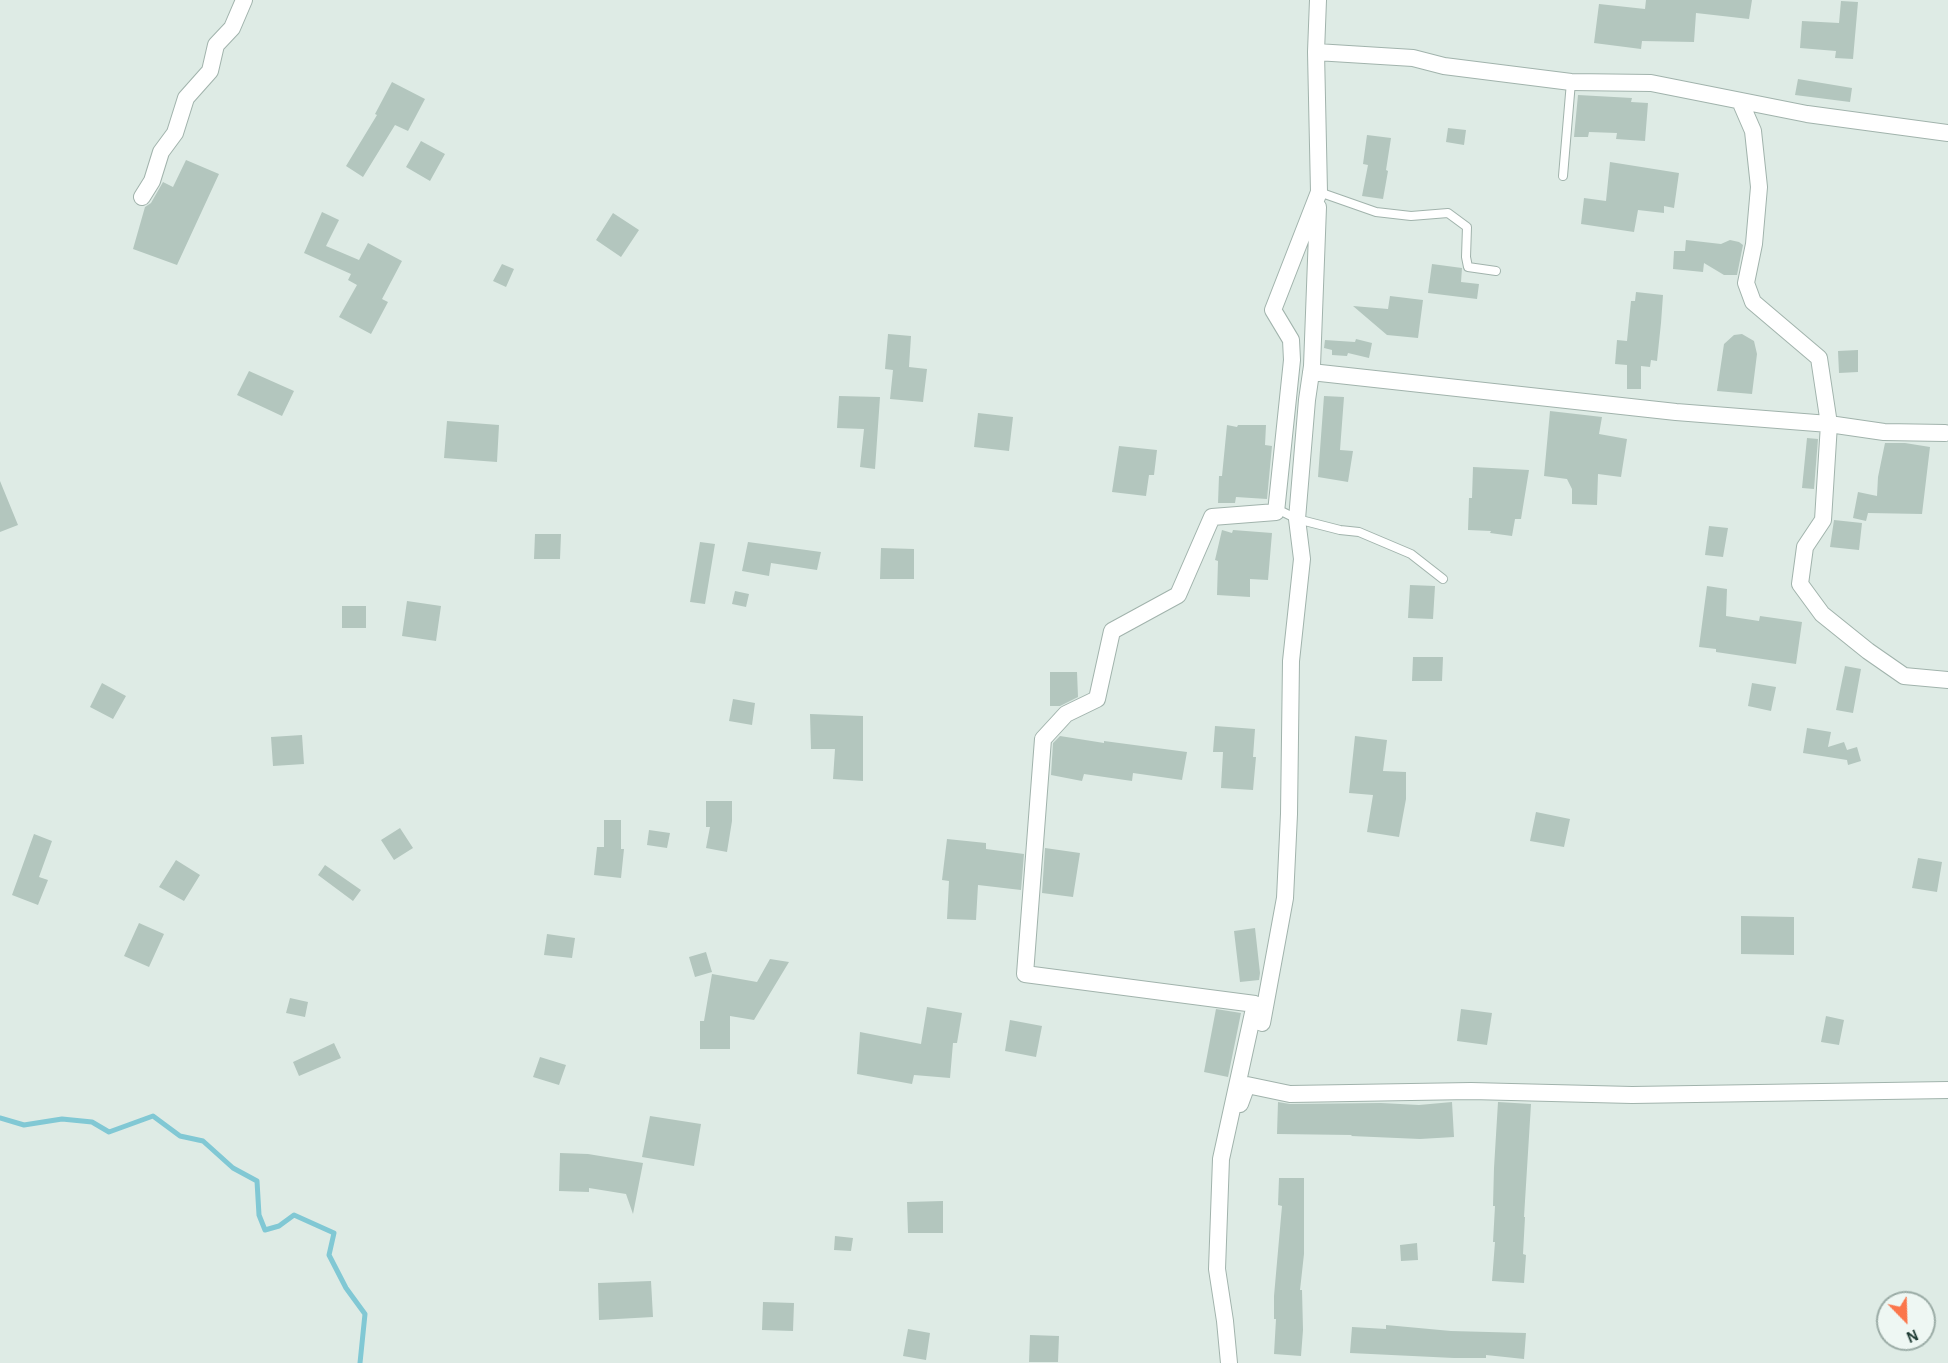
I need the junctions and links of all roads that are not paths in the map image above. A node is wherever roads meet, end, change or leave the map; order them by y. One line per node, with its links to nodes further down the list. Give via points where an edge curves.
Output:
1 (244, 0): 9 (street, via 232,28 216,45 210,71 186,98 175,133 161,152)
2 (1318, 0): 3 (street)
3 (1316, 52): 4 (street, via 1413,58 1444,66); 8 (street)
4 (1571, 82): 5 (street, via 1651,83); 7 (lane)
5 (1740, 101): 6 (street, via 1817,116); 12 (street, via 1753,131 1759,187 1746,283 1753,302 1819,358)
6 (1948, 133)
7 (1563, 176)
8 (1319, 192): 10 (lane, via 1376,212 1411,216 1448,213 1467,227 1468,267); 11 (street); 14 (street, via 1273,310 1291,340 1292,360)
9 (142, 197)
10 (1496, 271)
11 (1311, 372): 12 (street, via 1676,412); 15 (street)
12 (1829, 424): 13 (street, via 1884,432); 17 (street, via 1823,520 1805,547 1800,584 1821,614 1904,675)
13 (1945, 433)
14 (1276, 512): 15 (lane); 20 (street, via 1212,517 1178,596 1112,631 1097,699 1066,714 1043,739 1025,974 1255,1004)
15 (1297, 519): 16 (lane, via 1359,532 1411,554); 18 (street, via 1302,559 1291,661 1285,898)
16 (1443, 579)
17 (1948, 680)
18 (1247, 1085): 19 (street, via 1290,1094 1471,1091 1632,1095); 20 (street)
19 (1948, 1090)
20 (1221, 1159): 21 (street, via 1217,1269)
21 (1229, 1363)

